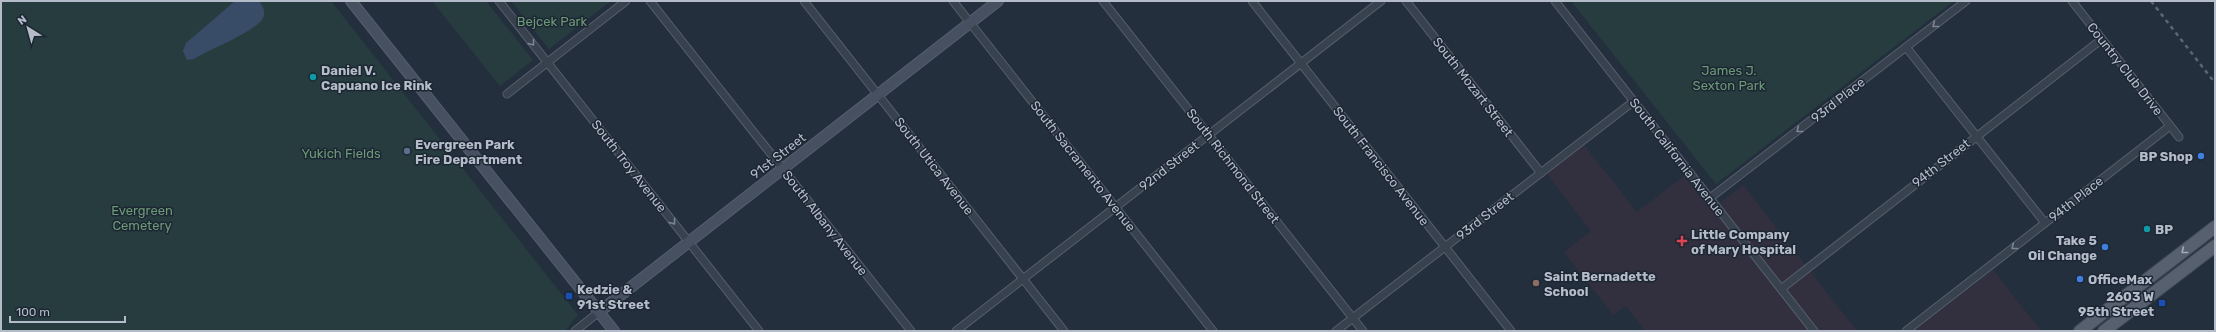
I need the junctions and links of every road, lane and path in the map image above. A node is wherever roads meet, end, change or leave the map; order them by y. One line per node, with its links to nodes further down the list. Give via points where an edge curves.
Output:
1 (351, 1): 38 (street)
2 (499, 1): 18 (street, South Troy Avenue, one-way to 18)
3 (626, 1): 18 (street)
4 (650, 1): 27 (street, South Albany Avenue)
5 (804, 1): 21 (street, South Utica Avenue)
6 (953, 1): 15 (street, South Sacramento Avenue)
7 (998, 1): 15 (street, 91st Street)
8 (1103, 1): 24 (street, South Richmond Street)
9 (1252, 1): 19 (street, South Francisco Avenue)
10 (1381, 1): 19 (street, 92nd Street)
11 (1406, 1): 28 (street, South Mozart Street)
12 (1555, 1): 22 (street, South California Avenue)
13 (1966, 1): 17 (street, 93rd Place, one-way to 17)
14 (2072, 1): 16 (street, Country Club Drive)
15 (970, 23): 21 (street, 91st Street); 30 (street, South Sacramento Avenue)
16 (2102, 39): 23 (street, Country Club Drive); 25 (street, 94th Street)
17 (1906, 47): 25 (street); 29 (street, 93rd Place, one-way to 29)
18 (547, 62): 20 (street); 33 (street, South Troy Avenue, one-way to 33)
19 (1301, 63): 24 (street, 92nd Street); 35 (street, South Francisco Avenue)
20 (507, 94)
21 (878, 95): 27 (street, 91st Street); 36 (street, South Utica Avenue)
22 (1634, 101): 28 (street, 93rd Street); 29 (street, South California Avenue)
23 (2170, 126): 26 (street, Country Club Drive); 31 (street, 94th Place)
24 (1209, 135): 30 (street, 92nd Street); 39 (street, South Richmond Street)
25 (1976, 136): 31 (street); 37 (street, 94th Street)
26 (2179, 137)
27 (783, 169): 33 (street, 91st Street); 43 (street, South Albany Avenue)
28 (1541, 173): 35 (street, 93rd Street)
29 (1710, 198): 37 (street, South California Avenue)
30 (1115, 207): 36 (street, 92nd Street); 46 (street, South Sacramento Avenue)
31 (2045, 223): 51 (street, 94th Place, one-way to 51)
32 (2215, 227): 52 (main road, one-way to 52)
33 (689, 242): 38 (street, 91st Street); 42 (street, South Troy Avenue)
34 (2215, 246): 53 (main road)
35 (1445, 247): 39 (street, 93rd Street); 49 (street, South Francisco Avenue)
36 (1023, 279): 44 (street, 92nd Street); 45 (street, South Utica Avenue)
37 (1781, 289): 50 (street, South California Avenue)
38 (599, 312): 40 (street, 91st Street); 41 (street)
39 (1353, 318): 47 (street, 93rd Street); 48 (street, South Richmond Street)
40 (575, 331)
41 (614, 331)
42 (759, 331)
43 (911, 331)
44 (956, 331)
45 (1064, 331)
46 (1213, 331)
47 (1336, 331)
48 (1363, 331)
49 (1511, 331)
50 (1814, 331)
51 (1906, 331)
52 (2080, 331)
53 (2104, 331)

